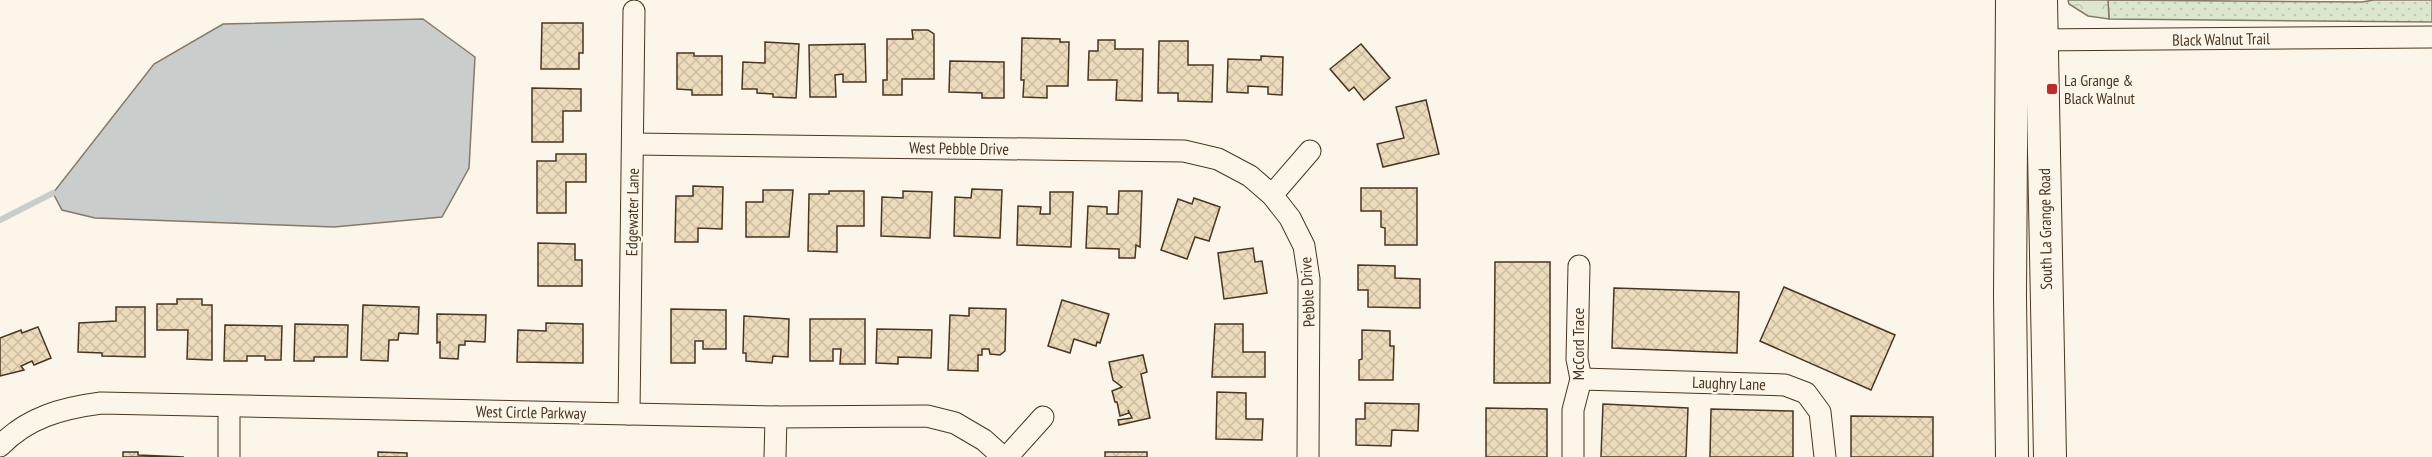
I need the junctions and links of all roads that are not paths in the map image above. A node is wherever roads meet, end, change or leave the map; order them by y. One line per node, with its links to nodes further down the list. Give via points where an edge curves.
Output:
1 (2012, 0): 5 (highway, South La Grange Road)
2 (2041, 0): 5 (highway, South La Grange Road)
3 (634, 11): 6 (street, Edgewater Lane)
4 (2432, 37): 5 (street, Black Walnut Trail)
5 (2026, 40): 22 (highway, South La Grange Road, via 2010,295); 23 (highway, South La Grange Road)
6 (633, 144): 8 (street, West Pebble Drive, via 1184,151 1218,159 1250,176); 12 (street, Edgewater Lane)
7 (1310, 151): 8 (street)
8 (1272, 195): 19 (street, Pebble Drive, via 1290,218 1304,246 1309,279)
9 (1579, 267): 10 (street, McCord Trace, via 1577,359)
10 (1581, 379): 20 (street, McCord Trace, via 1573,410); 21 (street, Laughry Lane, via 1785,385 1806,393 1820,412)
11 (229, 406): 12 (street, West Circle Parkway); 15 (street, West Circle Parkway, via 101,403 74,407 16,431); 16 (street)
12 (629, 414): 13 (street, West Circle Parkway)
13 (776, 417): 17 (street); 18 (street, West Circle Parkway, via 927,416 955,423)
14 (1043, 417): 18 (street)
15 (0, 446)
16 (229, 457)
17 (775, 457)
18 (1005, 457)
19 (1308, 457)
20 (1573, 457)
21 (1825, 457)
22 (2012, 457)
23 (2050, 457)

